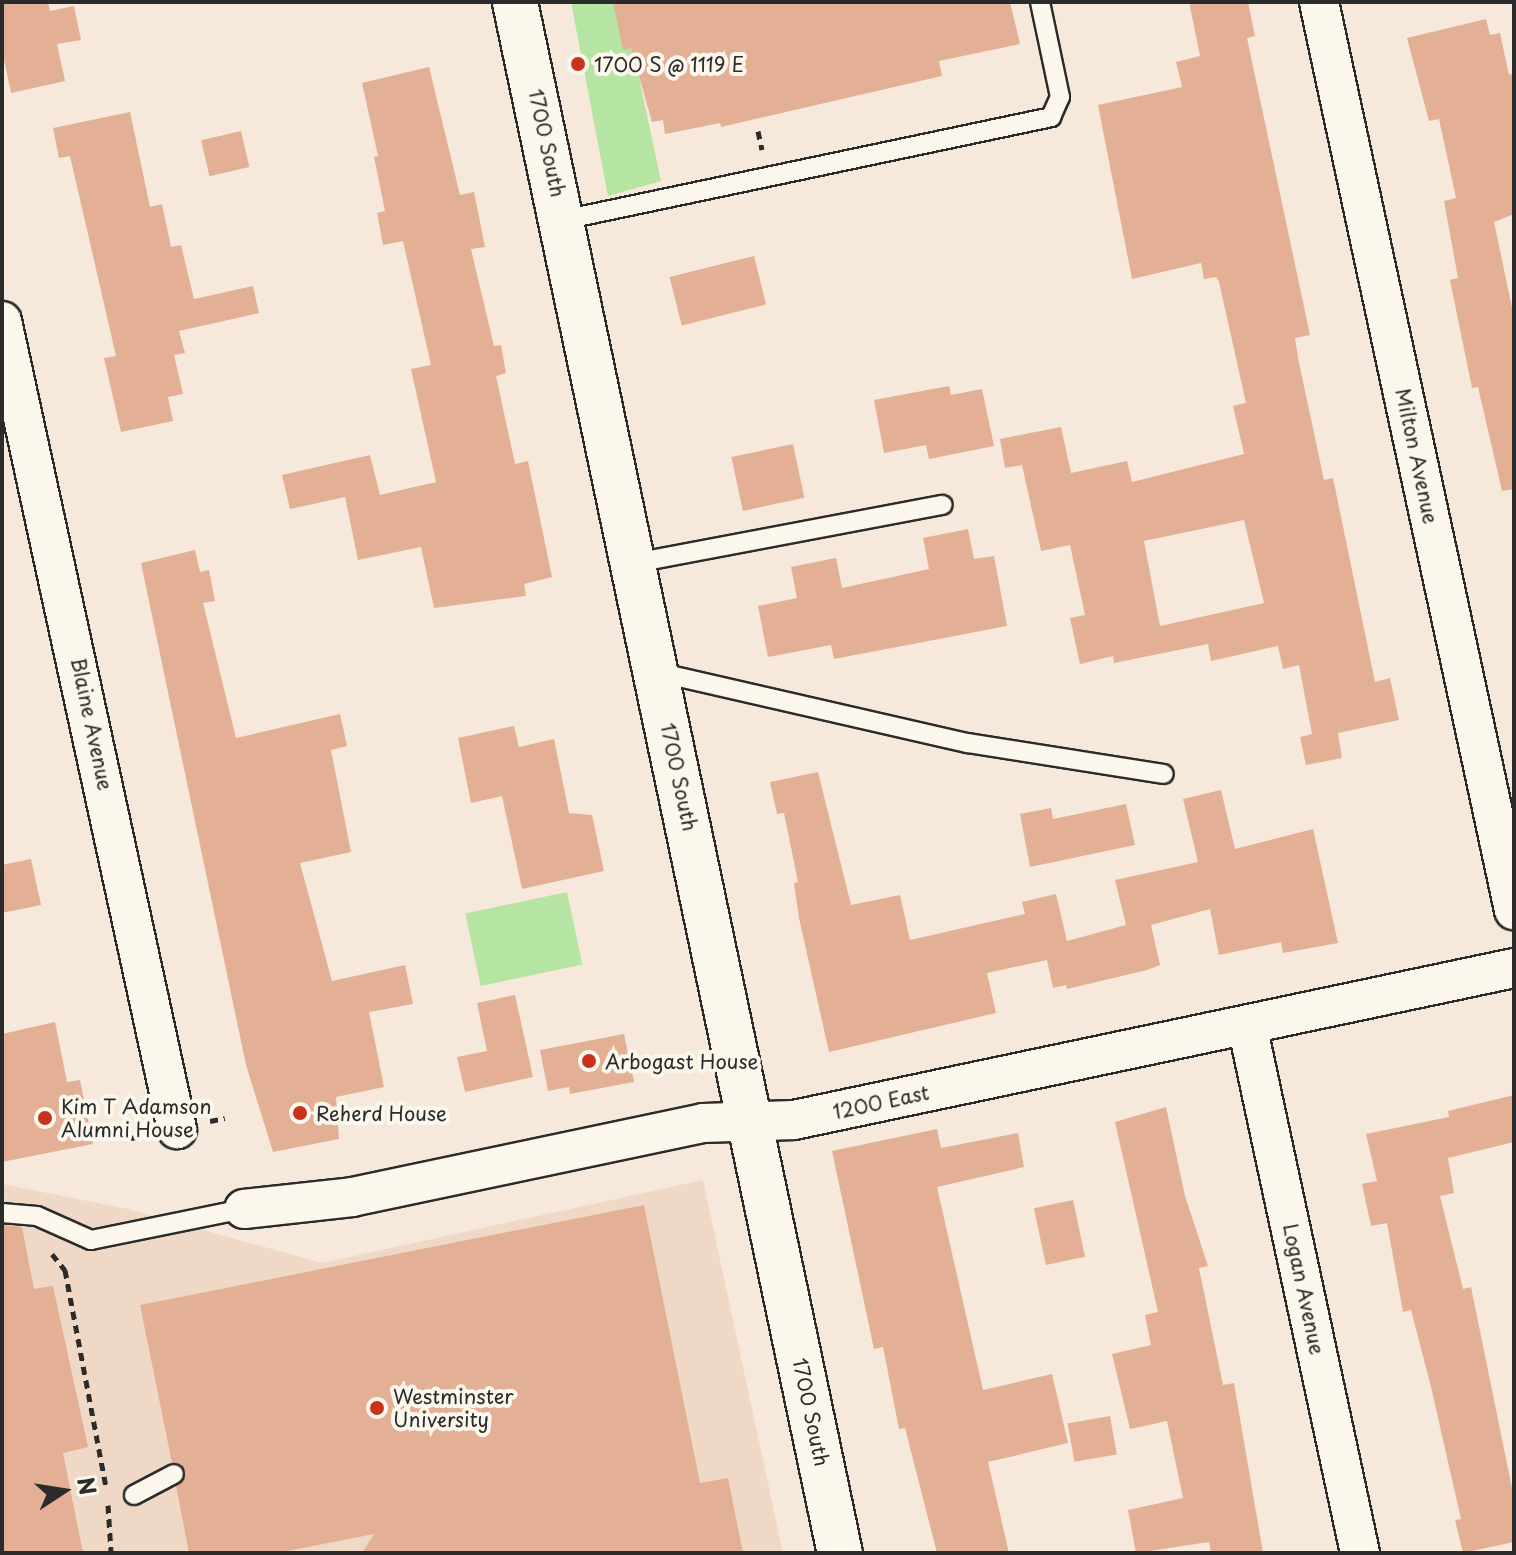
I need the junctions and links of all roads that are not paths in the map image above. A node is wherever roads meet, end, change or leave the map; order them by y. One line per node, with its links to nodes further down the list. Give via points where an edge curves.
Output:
1 (515, 2): 4 (street, 1700 South)
2 (1040, 2): 4 (lane, via 1060,97 1051,117)
3 (1319, 2): 10 (street, Milton Avenue)
4 (563, 220): 7 (street, 1700 South)
5 (2, 321): 14 (street, Blaine Avenue)
6 (943, 505): 7 (lane)
7 (635, 563): 8 (street, 1700 South)
8 (657, 672): 9 (lane, via 968,743); 13 (street, 1700 South)
9 (1164, 774)
10 (1514, 910)
11 (1514, 968): 12 (street, 1200 East)
12 (1247, 1025): 13 (street, 1200 East, via 794,1120); 20 (street, Logan Avenue)
13 (750, 1122): 15 (street, 1200 East, via 703,1123 352,1197); 19 (street, 1700 South)
14 (177, 1129)
15 (244, 1209): 16 (lane, via 91,1240 37,1216)
16 (2, 1213)
17 (174, 1474): 18 (lane)
18 (134, 1495)
19 (840, 1553)
20 (1360, 1553)

